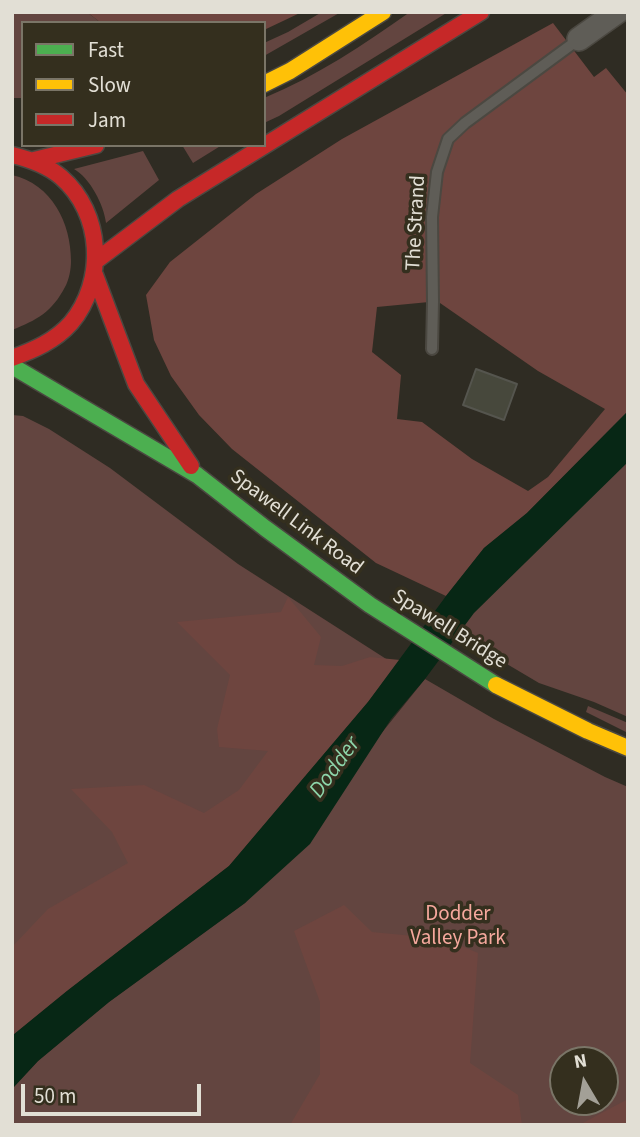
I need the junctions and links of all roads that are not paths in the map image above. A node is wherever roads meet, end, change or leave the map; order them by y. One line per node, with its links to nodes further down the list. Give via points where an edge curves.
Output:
1 (383, 12): 5 (street)
2 (481, 12): 6 (street)
3 (617, 12): 4 (street)
4 (579, 39): 12 (lane, The Strand, via 448,139 437,172 432,217)
5 (266, 83)
6 (266, 145)
7 (88, 147): 10 (street)
8 (263, 147): 11 (street, via 178,200)
9 (12, 155): 10 (street)
10 (34, 160): 11 (street, Spawell Link Road, via 60,177 81,200 93,229)
11 (96, 267): 13 (street, via 87,300 72,324 51,342); 15 (street, Spawell Link Road, via 136,384)
12 (432, 349)
13 (12, 358)
14 (12, 366): 15 (street, Spawell Link Road)
15 (197, 475): 16 (street, Spawell Link Road)
16 (370, 605): 17 (street, Spawell Bridge, via 506,691)
17 (628, 748)

